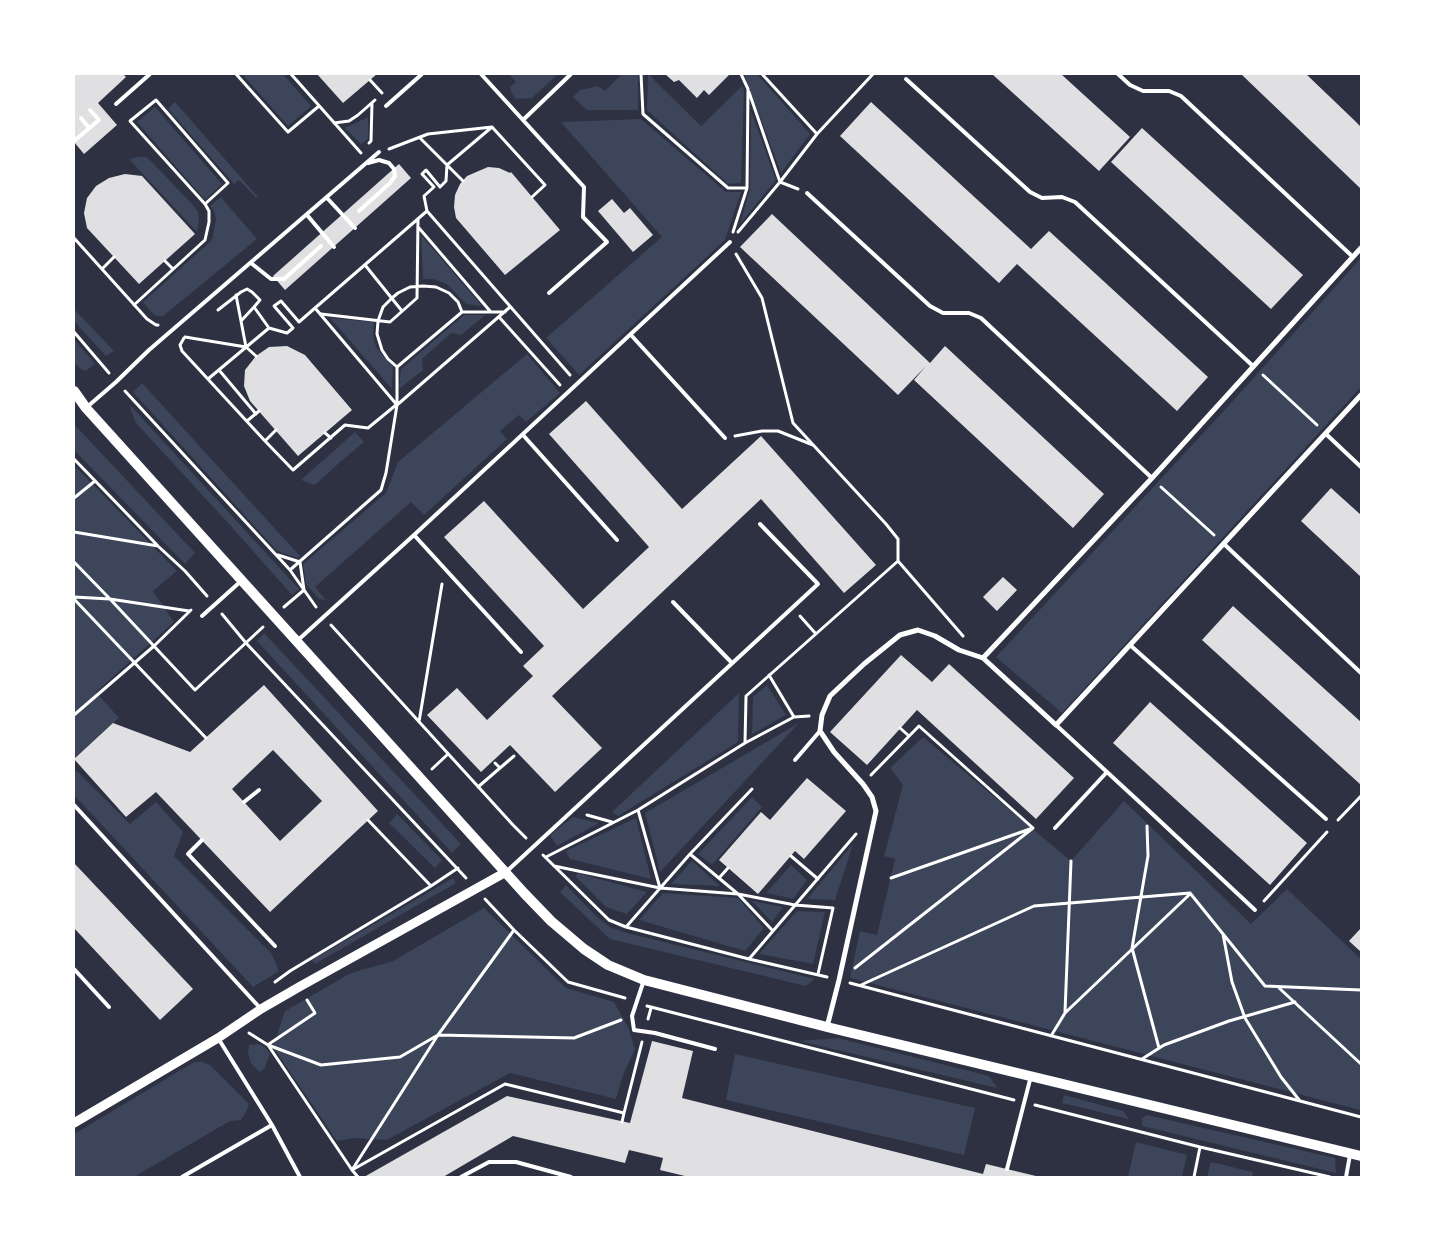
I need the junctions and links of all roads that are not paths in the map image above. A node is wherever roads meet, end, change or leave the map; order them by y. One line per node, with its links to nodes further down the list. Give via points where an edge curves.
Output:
1 (150, 74): 7 (lane)
2 (422, 74): 8 (lane)
3 (481, 74): 11 (lane)
4 (571, 74): 11 (lane)
5 (1118, 74): 25 (lane, via 1143,91 1169,91 1181,96)
6 (906, 79): 29 (lane, via 1030,192 1042,198 1062,197 1075,202)
7 (116, 104)
8 (386, 106)
9 (90, 110): 12 (lane, via 99,120)
10 (81, 118): 12 (lane)
11 (523, 120): 27 (lane, via 584,187 583,217 607,242)
12 (89, 128): 13 (lane)
13 (74, 141)
14 (379, 152): 15 (lane)
15 (365, 164): 17 (lane); 18 (lane, via 379,160 390,163 396,176)
16 (807, 193): 37 (lane, via 930,306 943,313 969,313 981,318)
17 (328, 198): 19 (lane); 20 (lane)
18 (359, 211)
19 (307, 215): 23 (lane); 26 (lane)
20 (355, 228)
21 (730, 242): 28 (lane)
22 (321, 246): 26 (lane, via 284,279 271,279)
23 (334, 247)
24 (1361, 248): 25 (street)
25 (1353, 257): 29 (street)
26 (251, 263): 32 (lane)
27 (549, 293)
28 (631, 335): 34 (lane); 35 (lane)
29 (1253, 366): 37 (street)
30 (75, 395): 32 (main road)
31 (1361, 395): 33 (street)
32 (86, 408): 42 (main road)
33 (1326, 434): 36 (lane); 41 (street)
34 (523, 435): 39 (lane); 40 (lane)
35 (725, 438)
36 (1361, 467)
37 (1152, 478): 48 (street)
38 (760, 524): 49 (lane, via 818,584)
39 (414, 536): 45 (lane); 47 (lane)
40 (617, 540)
41 (1224, 544): 46 (street); 50 (lane)
42 (242, 581): 44 (lane); 45 (main road)
43 (672, 602): 49 (lane)
44 (202, 616)
45 (297, 641): 61 (main road)
46 (1130, 645): 51 (street); 58 (lane)
47 (521, 652)
48 (983, 658): 51 (street); 52 (street, via 918,630 900,635 830,696)
49 (732, 663): 61 (lane)
50 (1361, 673)
51 (1056, 725): 54 (lane)
52 (820, 731): 53 (lane); 68 (street, via 863,784 876,811)
53 (794, 760)
54 (1107, 772): 59 (lane); 62 (lane)
55 (259, 790): 56 (lane)
56 (244, 802)
57 (74, 805): 67 (lane)
58 (1326, 819)
59 (1055, 828)
60 (202, 840): 63 (lane, via 188,854)
61 (506, 872): 65 (main road, via 551,921 584,949 608,965); 67 (street)
62 (1255, 910)
63 (276, 946)
64 (74, 969): 66 (lane)
65 (644, 980): 68 (main road); 70 (lane, via 632,1016 634,1030)
66 (109, 1007)
67 (261, 1009): 69 (street)
68 (827, 1027): 71 (main road)
69 (218, 1038): 72 (street); 73 (lane)
70 (716, 1049)
71 (1032, 1076): 74 (main road); 76 (lane)
72 (74, 1123)
73 (272, 1124): 77 (lane); 78 (lane)
74 (1351, 1153): 75 (main road); 81 (lane)
75 (1361, 1156)
76 (1007, 1169)
77 (182, 1177)
78 (300, 1177)
79 (461, 1177): 80 (lane, via 488,1162 516,1162)
80 (571, 1177)
81 (1346, 1177)

